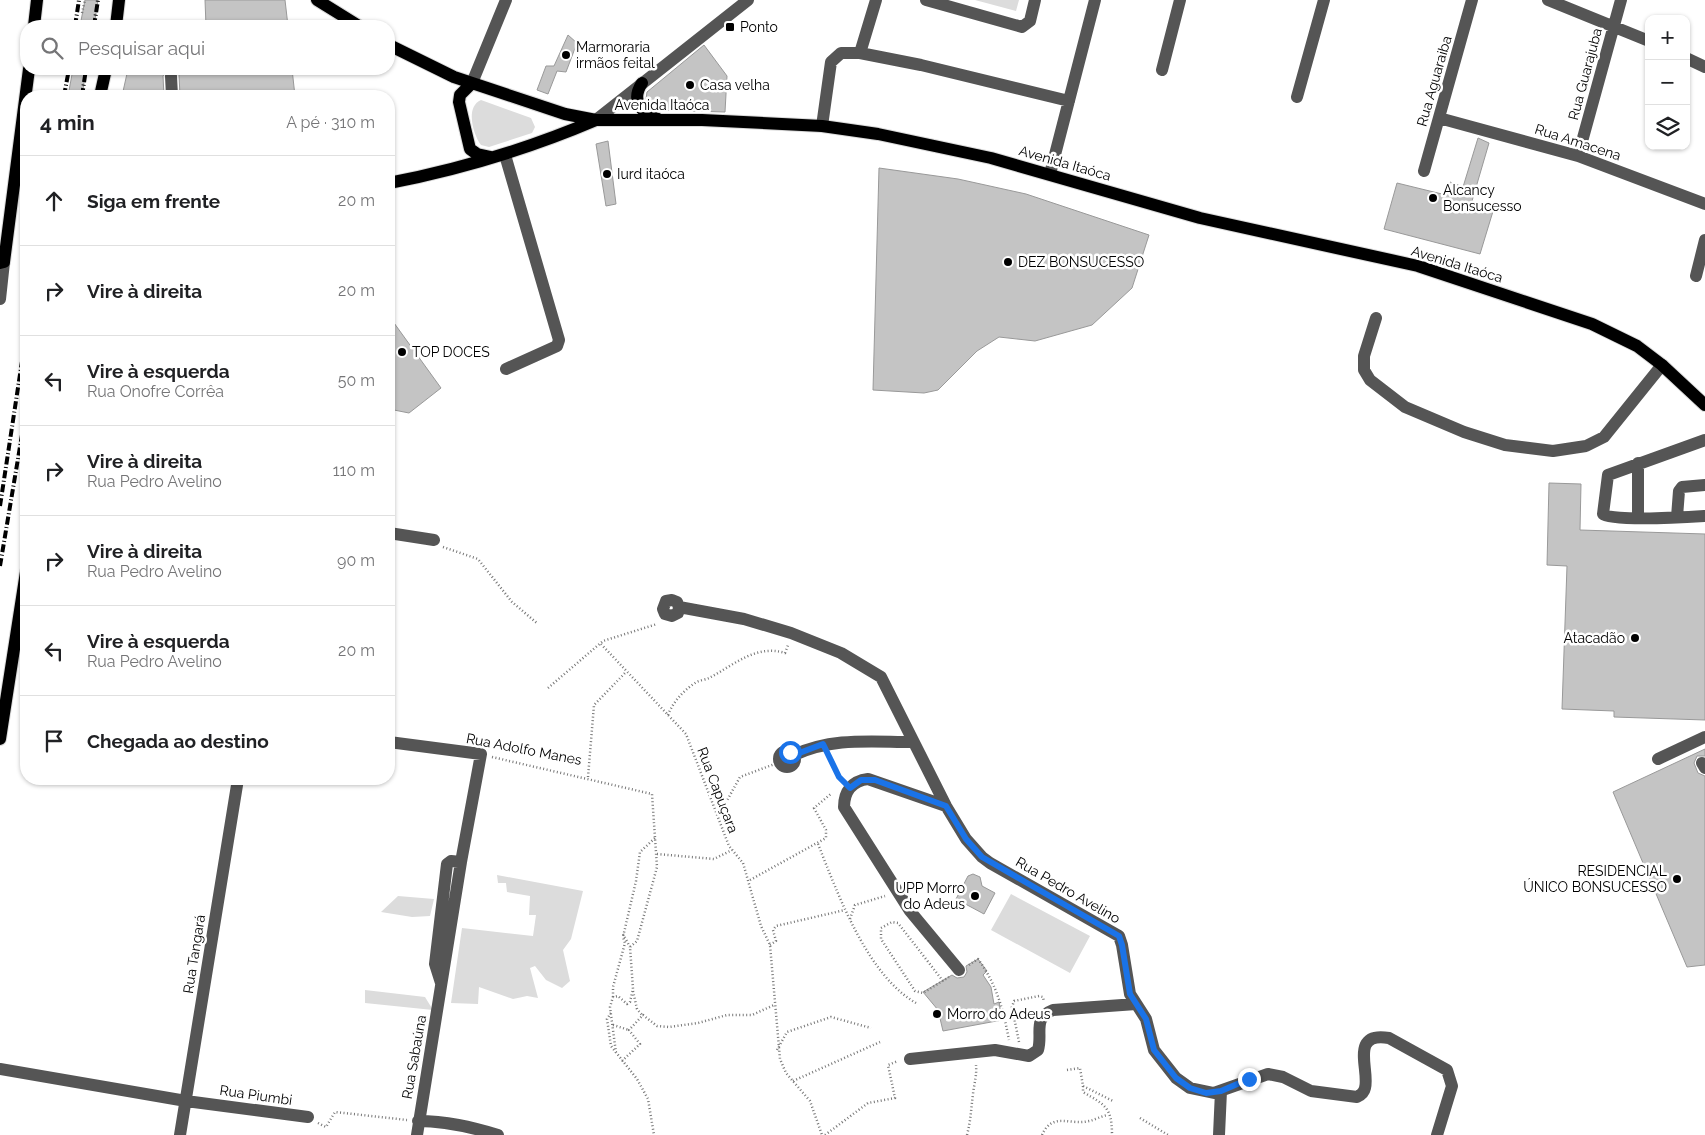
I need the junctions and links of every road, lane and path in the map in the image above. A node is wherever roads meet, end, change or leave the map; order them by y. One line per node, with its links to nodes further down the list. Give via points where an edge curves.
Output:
1 (37, 0): 18 (main road)
2 (85, 0): 17 (path)
3 (119, 0): 19 (main road)
4 (317, 0): 20 (main road)
5 (506, 0): 31 (street)
6 (748, 0): 32 (street)
7 (876, 0): 24 (street)
8 (926, 0): 16 (street)
9 (1036, 0): 16 (street, via 1030,21 1022,27)
10 (1096, 0): 37 (street)
11 (1180, 0): 27 (street)
12 (1324, 0): 36 (street)
13 (1472, 0): 38 (street, Rua Aguaraiba)
14 (1548, 0): 21 (street)
15 (1621, 0): 21 (street, Rua Guarajuba)
16 (951, 4)
17 (82, 13)
18 (35, 20)
19 (117, 20)
20 (349, 20)
21 (1614, 25): 22 (street); 44 (street, Rua Guarajuba)
22 (1645, 39)
23 (395, 48): 31 (main road, Avenida Itaóca, via 436,70)
24 (860, 53): 37 (street); 41 (street, via 841,53 833,58)
25 (1690, 60): 26 (street)
26 (1705, 67)
27 (1162, 70)
28 (28, 75): 33 (main road)
29 (105, 75): 34 (main road)
30 (171, 76): 35 (street)
31 (472, 83): 39 (main road, Avenida Itaóca, via 566,114); 43 (main road, via 459,102 470,148 481,156)
32 (642, 83): 39 (street); 40 (main road, via 637,93 638,104 646,115)
33 (26, 90)
34 (101, 90)
35 (172, 90)
36 (1297, 97)
37 (1069, 101): 46 (street)
38 (1439, 118): 44 (street, Rua Amacena); 45 (street, Rua Aguaraiba)
39 (596, 120): 40 (main road, Avenida Itaóca); 43 (main road)
40 (660, 120): 41 (main road, Avenida Itaóca)
41 (822, 126): 46 (main road, Avenida Itaóca, via 933,144)
42 (20, 133): 50 (main road)
43 (502, 156): 47 (main road); 55 (street, via 559,340 557,346)
44 (1578, 156): 48 (street, Rua Amacena)
45 (1424, 171)
46 (1050, 174): 54 (main road, Avenida Itaóca, via 1200,218 1418,266 1592,324 1637,346)
47 (395, 182)
48 (1705, 204)
49 (1705, 240): 51 (street)
50 (2, 262): 52 (street)
51 (1696, 276)
52 (0, 299)
53 (1376, 318): 54 (street, via 1364,356 1364,370 1370,380 1405,407 1505,445 1552,451 1586,446 1604,437)
54 (1662, 365): 56 (main road, Avenida Itaóca)
55 (506, 369)
56 (1705, 405)
57 (1705, 440): 59 (street)
58 (1705, 451): 59 (street)
59 (1635, 467): 63 (street); 63 (street, via 1608,475 1603,514)
60 (1705, 485): 62 (street, via 1682,487)
61 (1705, 516): 62 (street)
62 (1678, 517): 63 (street)
63 (1638, 518)
64 (395, 534): 65 (street)
65 (434, 540): 68 (path, via 440,546 478,559 512,602)
66 (20, 611): 75 (main road)
67 (675, 612): 69 (path, via 663,624 654,624); 76 (street, Rua Pedro Avelino, via 744,619 841,653 884,681)
68 (538, 624)
69 (601, 644): 71 (path, Rua Capuçara); 72 (path)
70 (785, 653): 73 (path, via 772,650 750,655 709,678 695,682 672,703)
71 (626, 672): 73 (path, Rua Capuçara); 82 (path, via 594,705)
72 (548, 688)
73 (668, 715): 86 (path, Rua Capuçara, via 686,734)
74 (1705, 737): 80 (street)
75 (0, 739)
76 (913, 742): 78 (street); 85 (street, Rua Pedro Avelino)
77 (395, 743): 79 (street, Rua Adolfo Manes)
78 (823, 744): 81 (street, via 794,755 790,766); 84 (path, via 839,777)
79 (481, 754): 82 (path, Rua Adolfo Manes); 131 (street, Rua Sabaúna)
80 (1658, 759)
81 (780, 762): 86 (path, via 740,777)
82 (588, 778): 87 (path, Rua Adolfo Manes, via 652,794)
83 (237, 785): 126 (street, Rua Tangará)
84 (850, 788): 85 (street, via 861,780 875,780); 88 (path, via 830,794 814,808 827,833); 92 (street, via 844,797 844,807)
85 (946, 806): 105 (street, Rua Pedro Avelino, via 966,839 982,857 1119,936 1130,994)
86 (718, 816): 89 (path, Rua Capuçara)
87 (656, 838): 90 (path); 95 (path, via 640,852)
88 (818, 844): 91 (path); 93 (path)
89 (732, 850): 90 (path, via 714,859); 91 (path, Rua Capuçara, via 744,863)
90 (657, 854): 97 (path, via 657,867 642,926 637,940)
91 (750, 880): 96 (path, Rua Capuçara, via 761,926)
92 (899, 893): 94 (path, via 855,905); 99 (street)
93 (844, 910): 94 (path); 96 (path, via 776,926 776,941)
94 (850, 921): 104 (path, via 885,975 903,995)
95 (623, 934): 97 (path); 103 (path, via 625,943)
96 (770, 945): 106 (path, Rua Capuçara)
97 (630, 947): 101 (path)
98 (978, 959): 114 (path, via 1000,996)
99 (959, 970)
100 (943, 981): 102 (path, via 898,923 892,922 881,928 881,939)
101 (632, 989): 103 (path, via 627,1004 618,996); 109 (path, via 637,1009)
102 (915, 991)
103 (613, 997): 107 (path)
104 (916, 1003)
105 (1136, 1004): 108 (street); 125 (street, Rua Pedro Avelino, via 1146,1019 1154,1050 1176,1078 1199,1092)
106 (774, 1005): 109 (path, via 752,1015 727,1015 669,1027 657,1026); 116 (path, Rua Capuçara)
107 (611, 1013): 110 (path); 118 (path, via 607,1019 611,1046)
108 (1046, 1013): 115 (path, via 1041,996 1014,1001); 117 (street, via 1038,1025 1038,1050 1033,1055)
109 (643, 1016): 112 (path)
110 (613, 1025): 112 (path); 118 (path)
111 (872, 1028): 116 (path, via 831,1017 787,1032)
112 (629, 1030): 120 (path, via 640,1044)
113 (880, 1042): 123 (path)
114 (1010, 1044)
115 (1017, 1046)
116 (777, 1050): 123 (path, Rua Capuçara, via 786,1073)
117 (975, 1051): 119 (street); 137 (path, via 977,1078)
118 (616, 1053): 120 (path)
119 (910, 1059): 136 (path, via 888,1065 895,1098 868,1103)
120 (622, 1061): 135 (path, via 648,1099)
121 (0, 1069): 126 (street, Rua Piumbi)
122 (1067, 1070): 124 (path, via 1080,1068)
123 (793, 1081): 136 (path, Rua Capuçara, via 810,1101)
124 (1083, 1086): 127 (path); 128 (path, via 1083,1092 1109,1108)
125 (1221, 1091): 141 (street); 142 (street, Rua Pedro Avelino, via 1268,1074 1283,1076 1311,1090 1357,1097 1366,1087 1362,1063 1364,1049 1371,1039 1379,1036 1447,1070 1452,1086)
126 (186, 1101): 129 (street, Rua Piumbi); 132 (street, Rua Tangará)
127 (1113, 1101)
128 (1108, 1115): 138 (path, via 1087,1122 1054,1122 1046,1126); 139 (path)
129 (308, 1117): 131 (path, Rua Piumbi, via 326,1127 335,1112)
130 (1140, 1118): 140 (path)
131 (418, 1121): 133 (street, Rua Sabaúna); 134 (street, via 467,1126)
132 (180, 1135)
133 (416, 1135)
134 (498, 1135)
135 (654, 1135)
136 (824, 1135)
137 (967, 1135)
138 (1042, 1135)
139 (1112, 1135)
140 (1168, 1135)
141 (1219, 1135)
142 (1438, 1135)

